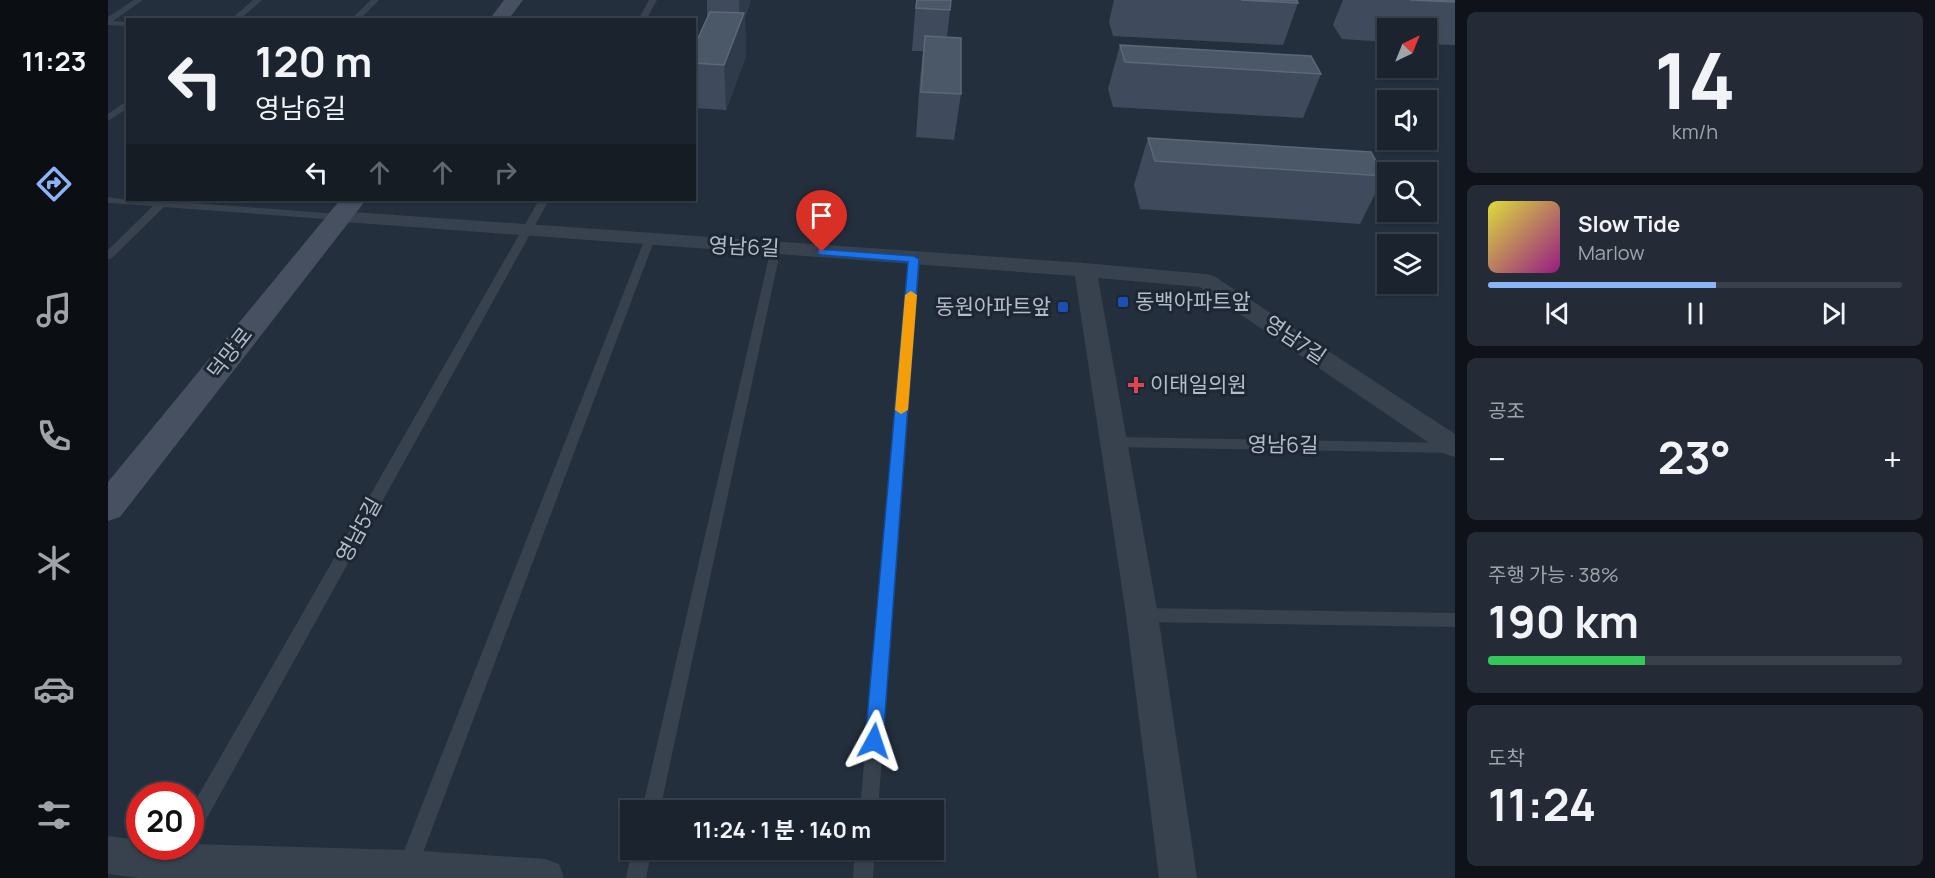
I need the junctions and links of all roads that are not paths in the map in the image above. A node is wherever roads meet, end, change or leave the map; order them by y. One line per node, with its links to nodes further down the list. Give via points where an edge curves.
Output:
1 (139, 0): 10 (lane)
2 (258, 0): 6 (lane)
3 (375, 0): 7 (lane)
4 (514, 0): 8 (street)
5 (653, 0): 9 (lane)
6 (236, 18)
7 (356, 18)
8 (500, 18)
9 (643, 18)
10 (108, 22): 11 (lane)
11 (126, 24)
12 (126, 104): 13 (lane)
13 (108, 118)
14 (108, 200): 15 (lane)
15 (126, 201)
16 (136, 201): 18 (lane)
17 (543, 201): 20 (lane, 영남5길)
18 (165, 202): 19 (lane); 23 (lane)
19 (345, 208): 20 (street, 영남6길); 28 (street, 덕망로)
20 (527, 230): 21 (street, 영남6길); 33 (lane, 영남5길)
21 (649, 241): 22 (street, 영남6길); 39 (lane)
22 (776, 248): 24 (street, 영남6길); 31 (lane)
23 (108, 256)
24 (914, 259): 25 (street, 영남6길); 32 (lane)
25 (1085, 270): 26 (street); 27 (street, 영남7길, via 1206,280)
26 (1112, 442): 27 (lane, 영남6길); 29 (street)
27 (1455, 448)
28 (108, 507)
29 (1142, 615): 30 (lane); 43 (street)
30 (1455, 620)
31 (653, 800)
32 (869, 800)
33 (204, 804)
34 (108, 855): 35 (street)
35 (126, 855)
36 (204, 857): 39 (street)
37 (640, 860): 41 (lane)
38 (864, 860): 42 (lane)
39 (406, 869): 40 (street)
40 (545, 878)
41 (636, 878)
42 (863, 878)
43 (1178, 878)

